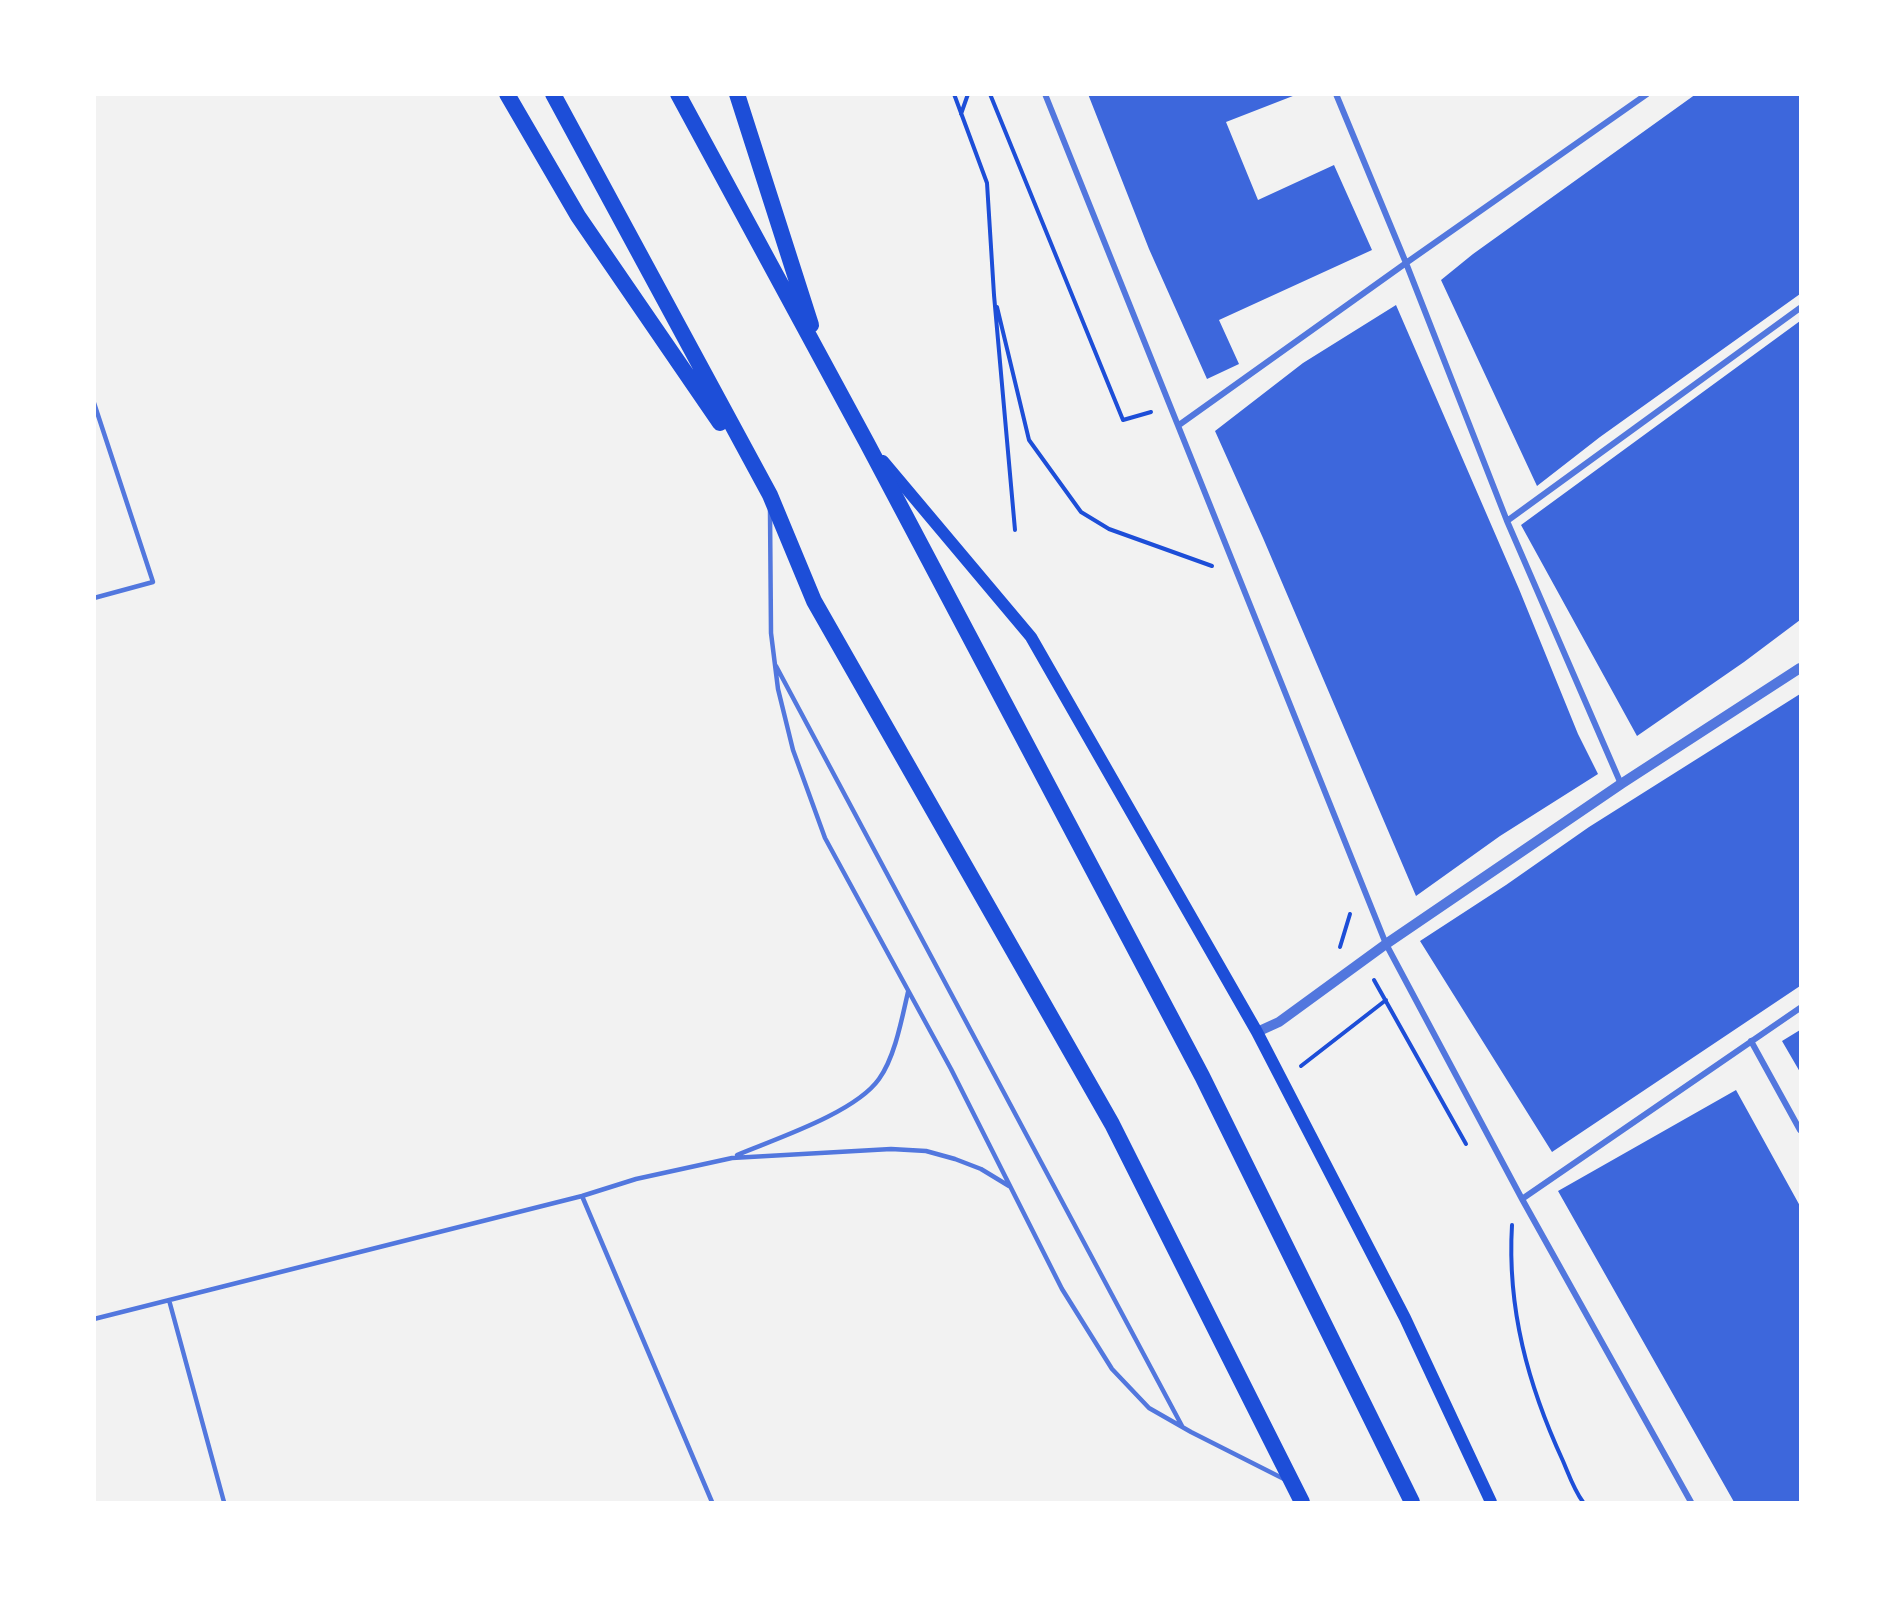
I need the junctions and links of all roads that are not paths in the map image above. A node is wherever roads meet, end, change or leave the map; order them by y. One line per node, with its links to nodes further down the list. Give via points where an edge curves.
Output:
1 (507, 94): 14 (highway, via 579,216)
2 (553, 94): 14 (highway)
3 (678, 94): 10 (highway)
4 (737, 94): 10 (highway)
5 (1045, 94): 12 (street)
6 (1336, 94): 8 (street)
7 (1647, 94): 8 (street)
8 (1406, 263): 12 (street); 15 (street)
9 (1800, 308): 15 (street)
10 (823, 363): 13 (highway)
11 (94, 403): 16 (lane, via 153,582)
12 (1179, 425): 20 (street)
13 (867, 443): 23 (main road, via 1031,637); 37 (highway, via 1202,1076)
14 (770, 495): 17 (lane, via 771,633); 33 (highway, via 814,600 1112,1124)
15 (1507, 521): 19 (street)
16 (94, 598)
17 (775, 663): 21 (lane, via 793,750 825,838); 32 (lane)
18 (1800, 668): 19 (street)
19 (1621, 784): 20 (street)
20 (1386, 944): 23 (street, via 1279,1022); 29 (street)
21 (909, 991): 26 (lane, via 889,1058 879,1079 863,1095 844,1109); 27 (lane)
22 (1800, 1008): 24 (street)
23 (1257, 1032): 38 (main road, via 1405,1318)
24 (1751, 1041): 25 (street); 29 (street)
25 (1800, 1130)
26 (732, 1158): 27 (lane, via 891,1149 926,1151 981,1169); 28 (lane, via 636,1179)
27 (1010, 1187): 32 (lane, via 1062,1289 1112,1369 1149,1408)
28 (582, 1196): 30 (lane); 35 (lane)
29 (1522, 1199): 39 (street)
30 (169, 1300): 31 (lane); 34 (lane)
31 (94, 1318)
32 (1183, 1428): 33 (lane)
33 (1292, 1483): 36 (highway)
34 (224, 1503)
35 (712, 1503)
36 (1302, 1503)
37 (1412, 1503)
38 (1491, 1503)
39 (1690, 1503)

